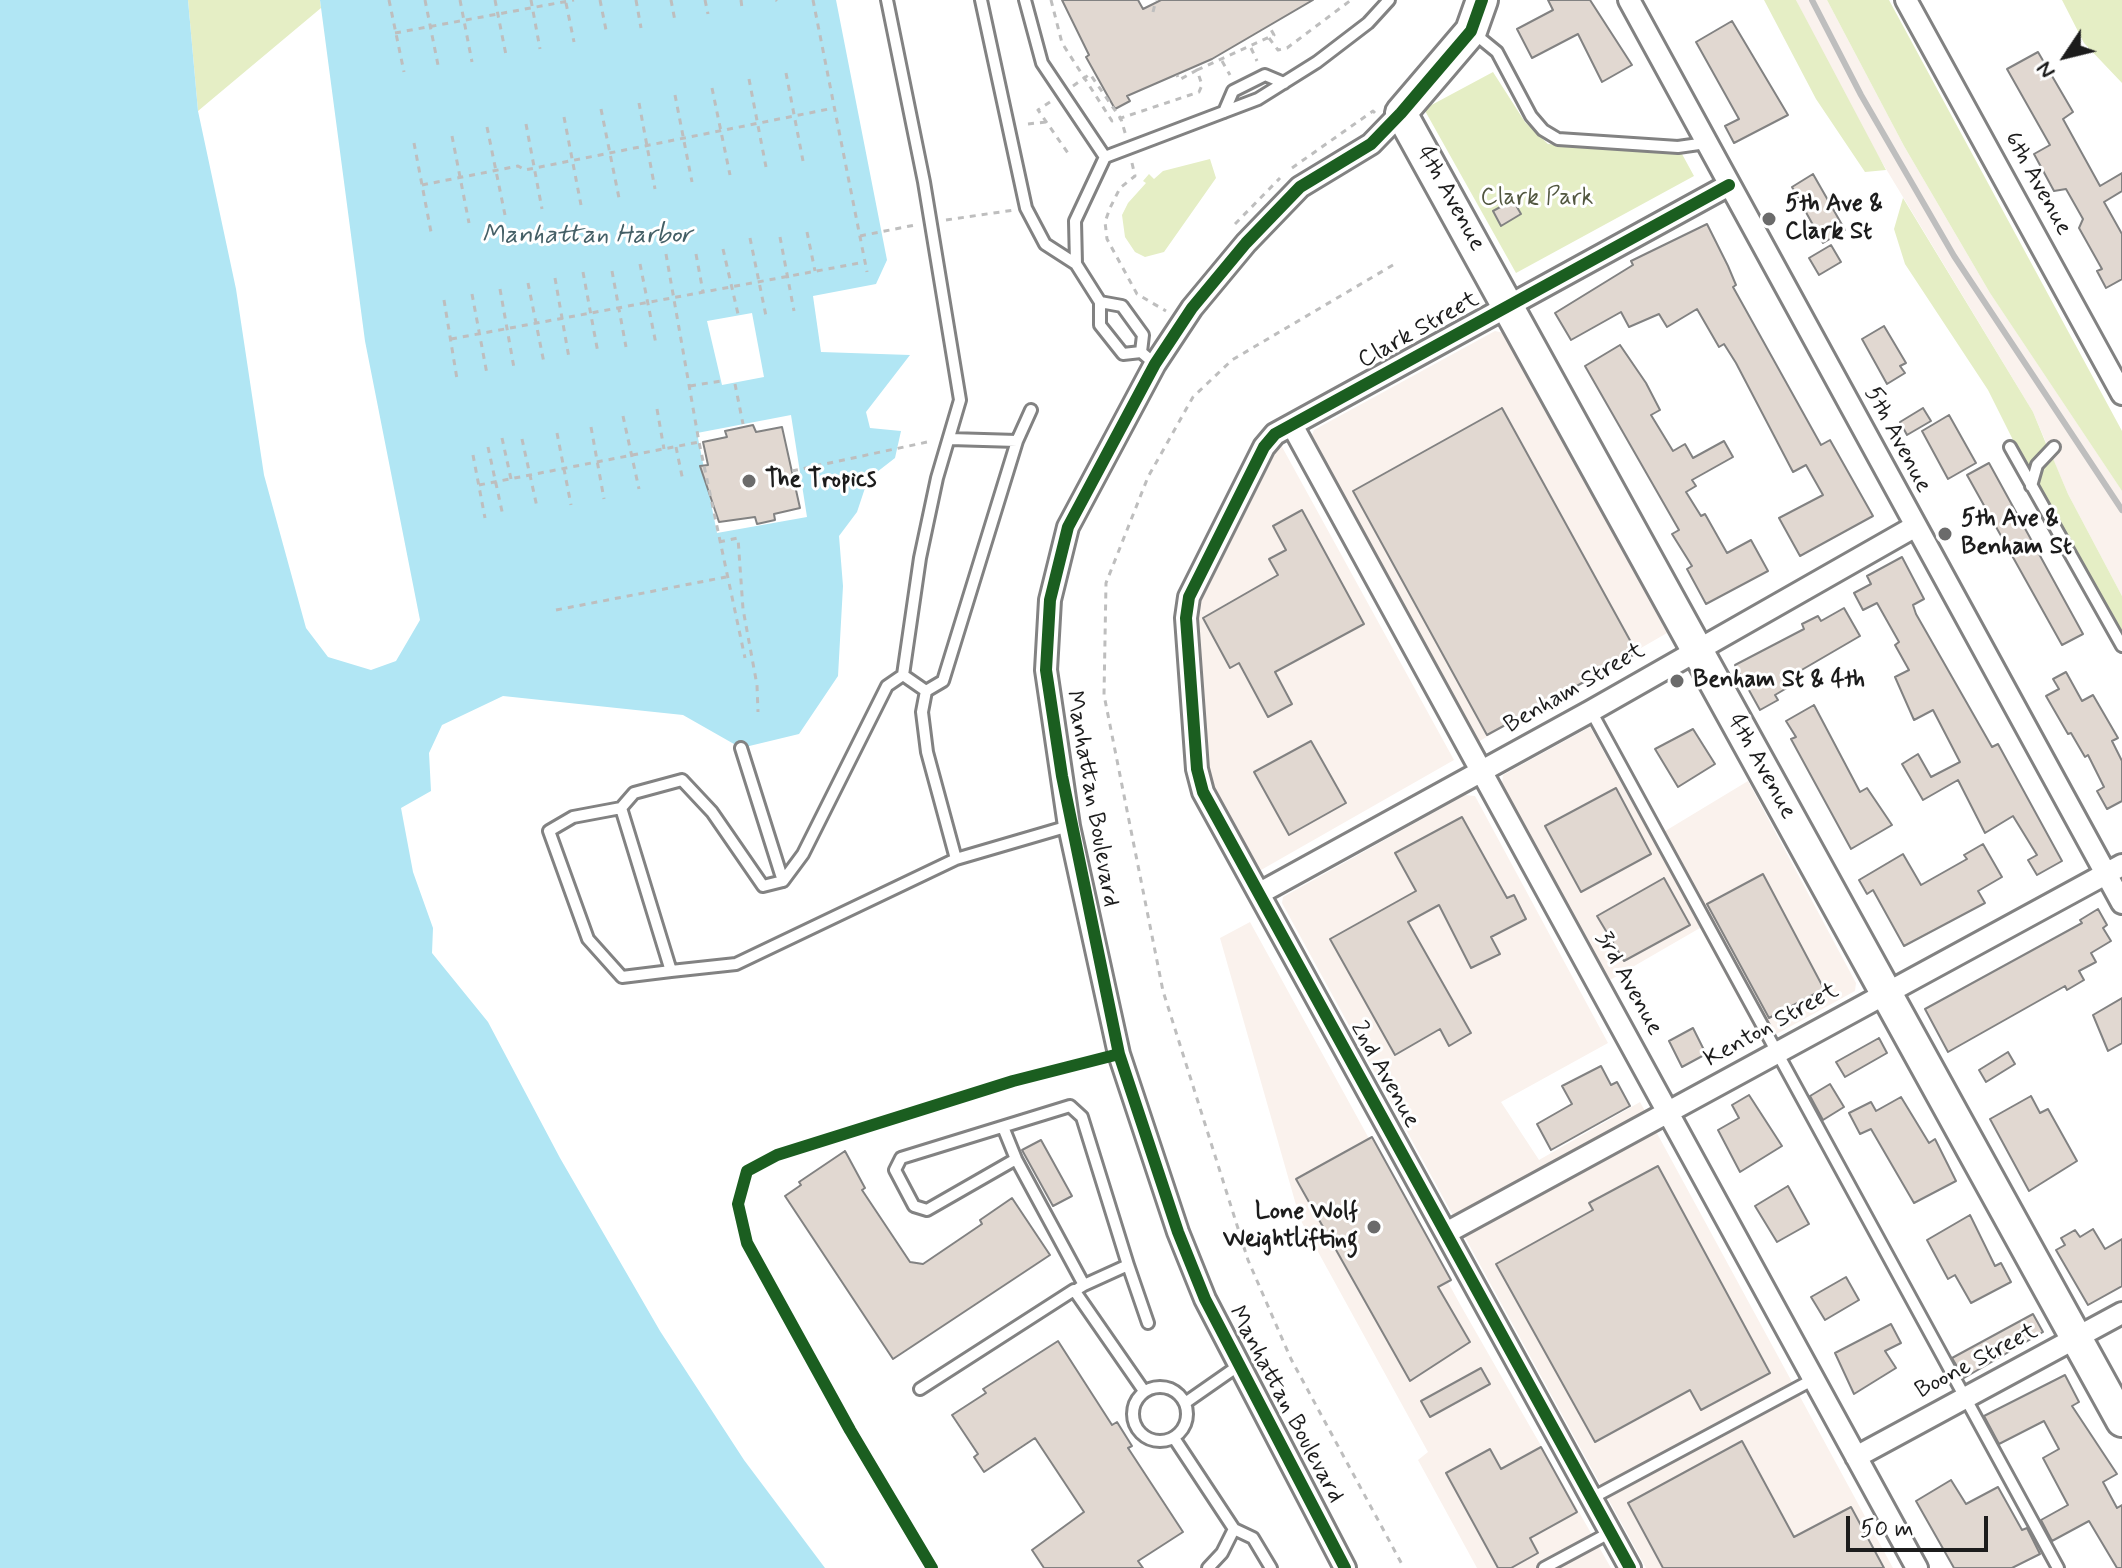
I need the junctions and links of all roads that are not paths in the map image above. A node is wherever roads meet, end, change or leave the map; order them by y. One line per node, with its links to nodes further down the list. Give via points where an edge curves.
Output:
1 (887, 0): 22 (lane, via 959,383)
2 (981, 0): 15 (lane, via 1026,208 1045,244)
3 (1025, 0): 13 (lane, via 1042,63)
4 (1389, 0): 9 (lane, via 1368,23)
5 (1482, 0): 8 (street)
6 (1629, 0): 12 (street, 5th Avenue)
7 (1906, 0): 19 (street, 6th Avenue)
8 (1471, 31): 11 (street); 12 (lane, via 1497,52 1531,116 1558,139 1678,147)
9 (1284, 83): 10 (lane); 10 (lane, via 1265,75 1233,91)
10 (1224, 112): 13 (lane)
11 (1401, 113): 17 (street, 4th Avenue); 18 (street, Manhattan Boulevard, via 1371,144 1300,187)
12 (1706, 143): 14 (street, 5th Avenue)
13 (1105, 157): 15 (lane, via 1075,221)
14 (1729, 185): 17 (street, Clark Street); 27 (street, 5th Avenue)
15 (1076, 264): 16 (lane)
16 (1100, 302): 18 (lane, via 1122,306 1143,335); 18 (lane, via 1100,325 1123,354)
17 (1509, 307): 21 (street, Clark Street); 30 (street, 4th Avenue)
18 (1148, 358): 37 (street, Manhattan Boulevard, via 1068,527 1050,600 1046,670)
19 (2122, 394)
20 (1031, 410): 23 (lane)
21 (1292, 425): 28 (street, Clark Street, via 1264,447); 35 (street, 3rd Avenue)
22 (950, 439): 23 (lane); 31 (lane, via 920,558)
23 (1017, 441): 32 (lane, via 943,681)
24 (2010, 447): 26 (lane)
25 (2054, 447): 26 (lane, via 2037,465)
26 (2031, 486): 29 (lane)
27 (1914, 527): 30 (street, Benham Street); 39 (street, 5th Avenue)
28 (1198, 580): 41 (street, 2nd Avenue, via 1189,597 1185,643 1197,769 1203,792)
29 (2122, 646)
30 (1696, 650): 33 (street, Benham Street); 44 (street, 4th Avenue)
31 (903, 675): 32 (lane); 40 (lane, via 887,686 803,854)
32 (926, 691): 38 (lane, via 922,712 927,752)
33 (1591, 711): 35 (street, Benham Street); 45 (lane)
34 (741, 748): 40 (lane)
35 (1483, 771): 41 (street, Benham Street); 46 (street, 3rd Avenue)
36 (621, 808): 40 (lane, via 634,793 682,780 712,812 763,886); 43 (lane); 43 (lane, via 573,817 549,831 588,939 622,977)
37 (1069, 826): 38 (lane); 55 (street, Manhattan Boulevard, via 1119,1054 1178,1232)
38 (956, 859): 43 (lane, via 736,964)
39 (2114, 869): 42 (street, 5th Avenue); 44 (street, Kenton Street)
40 (783, 881)
41 (1260, 893): 49 (street, 2nd Avenue)
42 (2122, 903)
43 (671, 971)
44 (1885, 994): 45 (street, Kenton Street); 54 (street, 4th Avenue)
45 (1776, 1054): 46 (street, Kenton Street); 59 (lane)
46 (1668, 1113): 49 (street, Kenton Street); 56 (street, 3rd Avenue)
47 (1003, 1127): 48 (lane); 48 (lane, via 901,1158 895,1170 914,1206 927,1210); 50 (lane, via 1070,1106 1082,1117)
48 (1016, 1159): 51 (lane)
49 (1446, 1233): 64 (street, 2nd Avenue)
50 (1128, 1265): 51 (lane); 53 (lane)
51 (1079, 1288): 57 (lane); 58 (lane)
52 (2122, 1313): 54 (street, Boone Street)
53 (1148, 1323)
54 (2077, 1337): 59 (street, Boone Street); 61 (street, 4th Avenue)
55 (1238, 1366): 60 (lane); 69 (street, Manhattan Boulevard)
56 (1814, 1379): 63 (street, 3rd Avenue); 64 (lane)
57 (920, 1389)
58 (1144, 1391): 60 (lane, via 1167,1387); 62 (lane, via 1134,1406 1140,1433 1156,1441)
59 (1965, 1398): 63 (street, Boone Street); 73 (lane)
60 (1185, 1403): 62 (lane, via 1185,1426)
61 (2122, 1421)
62 (1174, 1438): 65 (lane)
63 (1856, 1457): 72 (street, 3rd Avenue)
64 (1592, 1498): 66 (street, 2nd Avenue)
65 (1234, 1529): 67 (lane); 68 (lane, via 1253,1538)
66 (1611, 1532): 70 (lane); 71 (street, 2nd Avenue)
67 (1208, 1568)
68 (1271, 1568)
69 (1345, 1568)
70 (1544, 1568)
71 (1630, 1568)
72 (1917, 1568)
73 (2058, 1568)

